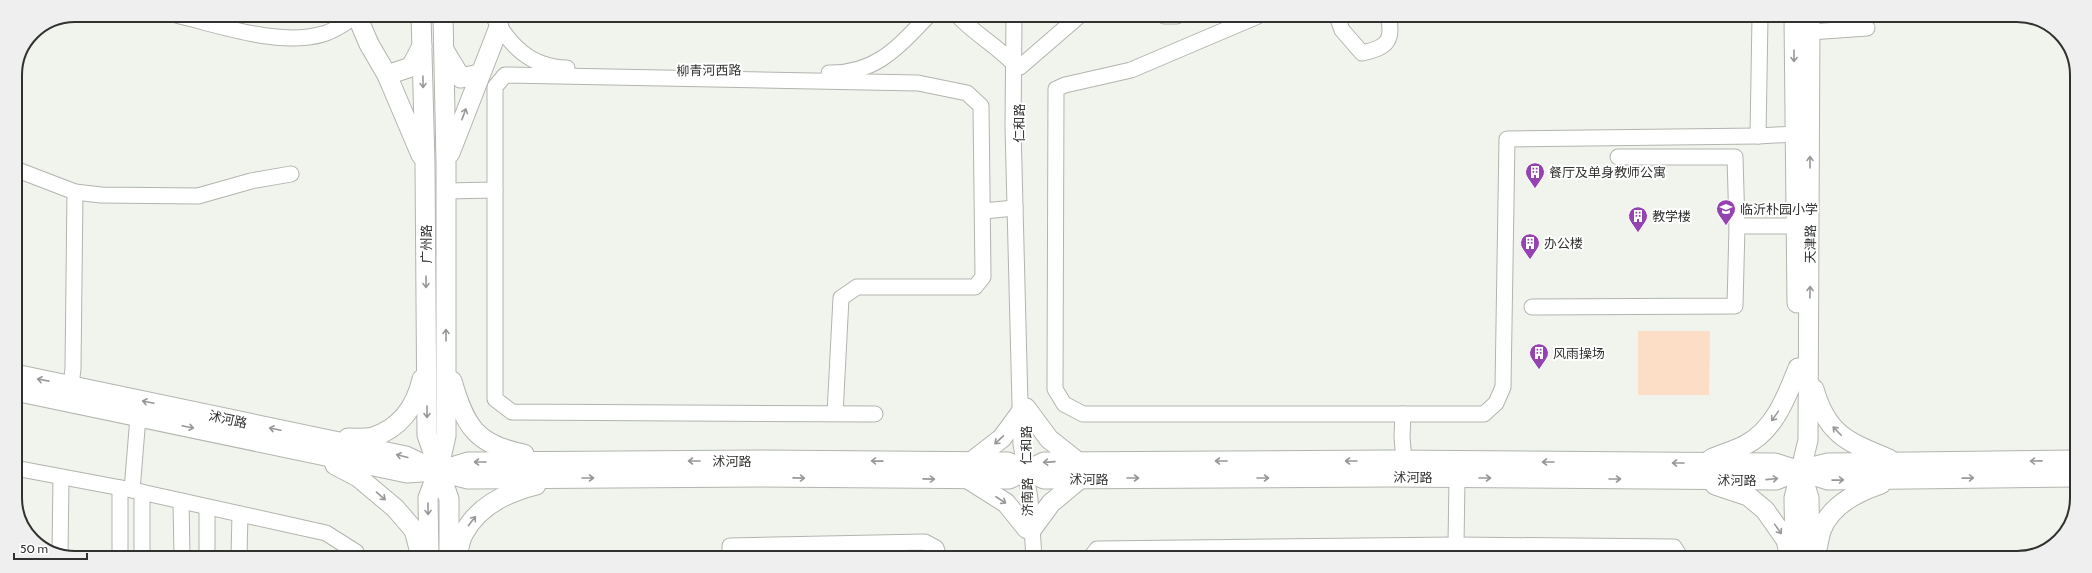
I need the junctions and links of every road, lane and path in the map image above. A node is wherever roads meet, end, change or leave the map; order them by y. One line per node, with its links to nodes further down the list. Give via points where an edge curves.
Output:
1 (205, 22): 2 (street, via 256,34 300,37 323,34)
2 (344, 22)
3 (360, 22): 24 (main road)
4 (422, 22): 20 (main road, 广州路)
5 (443, 22): 21 (main road, 广州路)
6 (495, 22): 23 (main road)
7 (496, 22): 8 (street, 柳青河西路, via 510,43 524,55 557,67 842,73 872,65 895,50)
8 (922, 22)
9 (964, 22): 22 (street)
10 (1014, 22): 22 (street, 仁和路)
11 (1021, 22): 22 (street, 仁和路)
12 (1072, 22): 22 (street)
13 (1244, 22): 49 (street, via 1130,70 1056,89 1055,389 1064,404 1083,414)
14 (1339, 22): 15 (street, via 1342,30 1362,52 1380,49 1389,40)
15 (1390, 22)
16 (1760, 22): 26 (street)
17 (1794, 22): 25 (main road, 天津路, one-way to 25)
18 (1810, 24): 19 (street); 42 (main road, 天津路, one-way to 18)
19 (1867, 28)
20 (422, 45): 24 (main road, via 411,67); 29 (main road, 广州路, one-way to 29)
21 (444, 48): 23 (main road, via 461,78); 28 (main road, 广州路)
22 (1017, 66): 35 (street, 仁和路); 46 (street, 仁和路)
23 (479, 74): 28 (main road, one-way to 23)
24 (387, 75): 29 (main road)
25 (1794, 134): 26 (street); 38 (main road, 天津路)
26 (1758, 136): 49 (street, via 1507,139 1503,387 1496,403 1484,414)
27 (1618, 157): 37 (street, via 1735,157)
28 (446, 163): 33 (main road, 广州路)
29 (425, 164): 40 (main road, 广州路, one-way to 40)
30 (22, 172): 34 (street)
31 (291, 174): 34 (street, via 251,181 198,196 101,195)
32 (495, 190): 33 (street); 36 (street, via 495,87 505,75 918,83 967,93 981,106); 47 (street, via 495,399 512,412)
33 (446, 191): 41 (main road, 广州路, one-way to 33)
34 (75, 192): 44 (street)
35 (1015, 208): 36 (street); 46 (street, 仁和路)
36 (983, 211): 47 (street, via 983,277 975,286 858,286 841,298)
37 (1737, 226): 38 (street); 39 (street, via 1735,306)
38 (1796, 226): 42 (main road, 天津路)
39 (1532, 307)
40 (426, 354): 51 (main road, via 419,393 399,424 372,437); 58 (main road, 广州路, one-way to 58, via 427,435)
41 (446, 361): 55 (main road, via 460,407 475,433 501,450); 58 (main road, 广州路, via 446,436)
42 (1803, 370): 57 (main road, 天津路, via 1808,440); 61 (main road, one-way to 61, via 1764,432); 62 (main road, one-way to 42, via 1837,433 1820,409)
43 (22, 375): 44 (main road, 沭河路, one-way to 43)
44 (71, 385): 51 (main road, 沭河路, one-way to 44)
45 (22, 392): 50 (main road, 沭河路)
46 (1023, 410): 56 (main road); 59 (main road, one-way to 59, via 1002,438); 60 (street, 仁和路, via 1021,444)
47 (836, 414): 48 (street)
48 (875, 414)
49 (1403, 414): 52 (street)
50 (138, 417): 51 (main road, 沭河路, one-way to 51); 66 (street)
51 (318, 447): 58 (main road, 沭河路, via 407,473); 79 (main road, one-way to 79, via 395,508 414,530)
52 (1404, 460): 56 (main road, 沭河路, one-way to 56); 61 (main road, 沭河路, one-way to 52)
53 (2070, 460): 62 (main road, 沭河路, one-way to 62)
54 (22, 469): 63 (street)
55 (561, 470): 58 (main road, 沭河路, via 468,479); 59 (main road, 沭河路); 82 (main road, one-way to 55, via 463,533 480,511 515,490)
56 (1079, 470): 60 (main road, 沭河路, via 1044,462); 65 (main road, 沭河路, one-way to 65); 70 (main road)
57 (1800, 470): 61 (main road, 沭河路, via 1776,480); 62 (main road, 沭河路, via 1828,463); 90 (main road, 天津路, via 1794,498); 91 (main road, via 1809,498)
58 (438, 471): 80 (main road, 广州路, one-way to 80, via 428,498); 81 (main road, 广州路, via 449,499)
59 (969, 471): 60 (main road, 沭河路, via 1009,479); 70 (main road, one-way to 70, via 1006,503)
60 (1026, 471): 70 (street, 济南路, via 1025,499)
61 (1701, 471): 65 (main road, 沭河路, one-way to 61); 89 (main road, one-way to 89, via 1748,496 1765,510 1786,540)
62 (1896, 471): 64 (main road, 沭河路, one-way to 64); 92 (main road, via 1860,490 1835,509 1821,530)
63 (61, 477): 66 (street); 72 (street)
64 (2070, 477)
65 (1457, 478): 71 (street)
66 (131, 490): 67 (street); 73 (street); 74 (street)
67 (181, 501): 68 (street); 75 (street)
68 (207, 507): 69 (street); 76 (street)
69 (240, 514): 77 (street); 78 (street, via 326,533)
70 (1030, 529): 85 (street, 济南路); 86 (street, 济南路)
71 (1456, 545): 87 (street); 88 (street, via 1674,547)
72 (60, 549)
73 (121, 551)
74 (141, 551)
75 (182, 551)
76 (207, 551)
77 (240, 551)
78 (354, 551)
79 (420, 551)
80 (429, 551)
81 (450, 551)
82 (458, 551)
83 (730, 551): 84 (street, via 730,546 925,542)
84 (937, 551)
85 (1030, 551)
86 (1033, 551)
87 (1096, 551)
88 (1677, 551)
89 (1788, 551)
90 (1795, 551)
91 (1810, 551)
92 (1816, 551)

